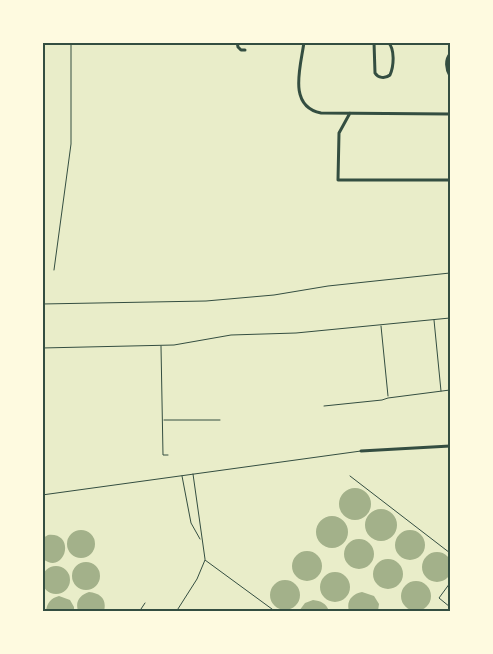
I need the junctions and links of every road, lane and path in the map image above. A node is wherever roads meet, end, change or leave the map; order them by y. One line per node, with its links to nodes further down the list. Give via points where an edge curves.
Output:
1 (71, 42): 12 (lane, via 71,144)
2 (237, 42): 6 (street, via 241,50)
3 (304, 42): 9 (street, via 298,84 301,99 317,112)
4 (374, 42): 5 (street, via 374,70 382,77 388,76 392,70 392,48)
5 (388, 42)
6 (245, 50)
7 (450, 54): 8 (street, via 447,68)
8 (450, 76)
9 (350, 113): 10 (street); 11 (street, via 340,133 338,180)
10 (450, 114)
11 (450, 180)
12 (54, 270)
13 (450, 273): 14 (lane, via 206,302)
14 (42, 304)
15 (450, 318): 16 (lane)
16 (434, 320): 17 (lane); 21 (lane)
17 (381, 325): 18 (lane, via 296,334 232,335); 22 (lane)
18 (161, 345): 19 (lane); 24 (lane)
19 (42, 348)
20 (450, 390): 21 (lane)
21 (441, 391): 22 (lane)
22 (388, 398): 23 (lane)
23 (324, 406)
24 (163, 420): 25 (lane); 28 (lane, via 163,455)
25 (220, 420)
26 (450, 446): 27 (street)
27 (361, 451): 29 (lane)
28 (168, 455)
29 (193, 474): 30 (lane); 33 (lane)
30 (182, 475): 32 (lane); 33 (lane, via 191,523)
31 (350, 476): 34 (lane)
32 (42, 494)
33 (201, 541): 35 (lane)
34 (450, 553)
35 (205, 560): 40 (lane); 41 (lane)
36 (450, 583): 38 (lane, via 439,598)
37 (145, 603): 39 (lane)
38 (450, 607)
39 (140, 612)
40 (176, 612)
41 (276, 612)

